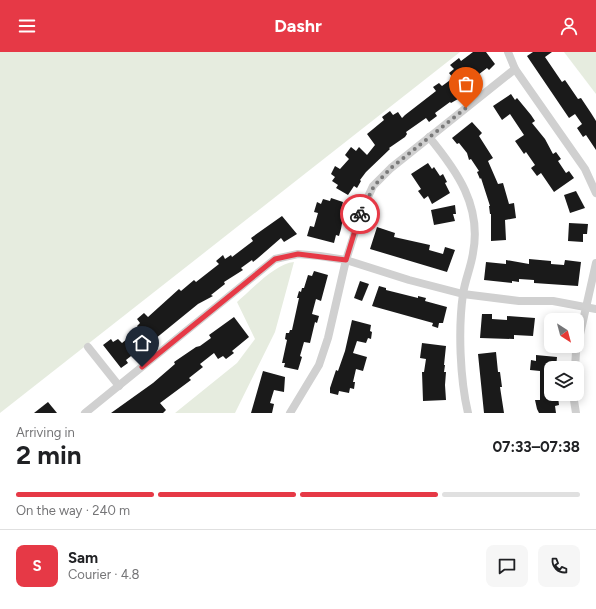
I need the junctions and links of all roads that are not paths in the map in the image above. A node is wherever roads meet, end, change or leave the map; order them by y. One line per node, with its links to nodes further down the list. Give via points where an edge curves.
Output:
1 (508, 52): 2 (street)
2 (515, 69): 3 (street); 4 (street, via 585,169)
3 (430, 137): 5 (street, via 391,168 374,186 362,210); 7 (street, via 460,177 470,200 474,223 474,251)
4 (596, 193)
5 (346, 260): 7 (street); 12 (street, via 298,254 275,259); 15 (street, via 319,365)
6 (596, 262): 8 (street)
7 (463, 294): 8 (street, via 519,301 554,301); 16 (street, via 461,369)
8 (586, 307): 9 (street); 11 (street)
9 (596, 309)
10 (88, 346): 12 (street)
11 (575, 361)
12 (119, 386): 14 (street)
13 (574, 401): 17 (street)
14 (85, 413)
15 (290, 413)
16 (468, 413)
17 (576, 413)

